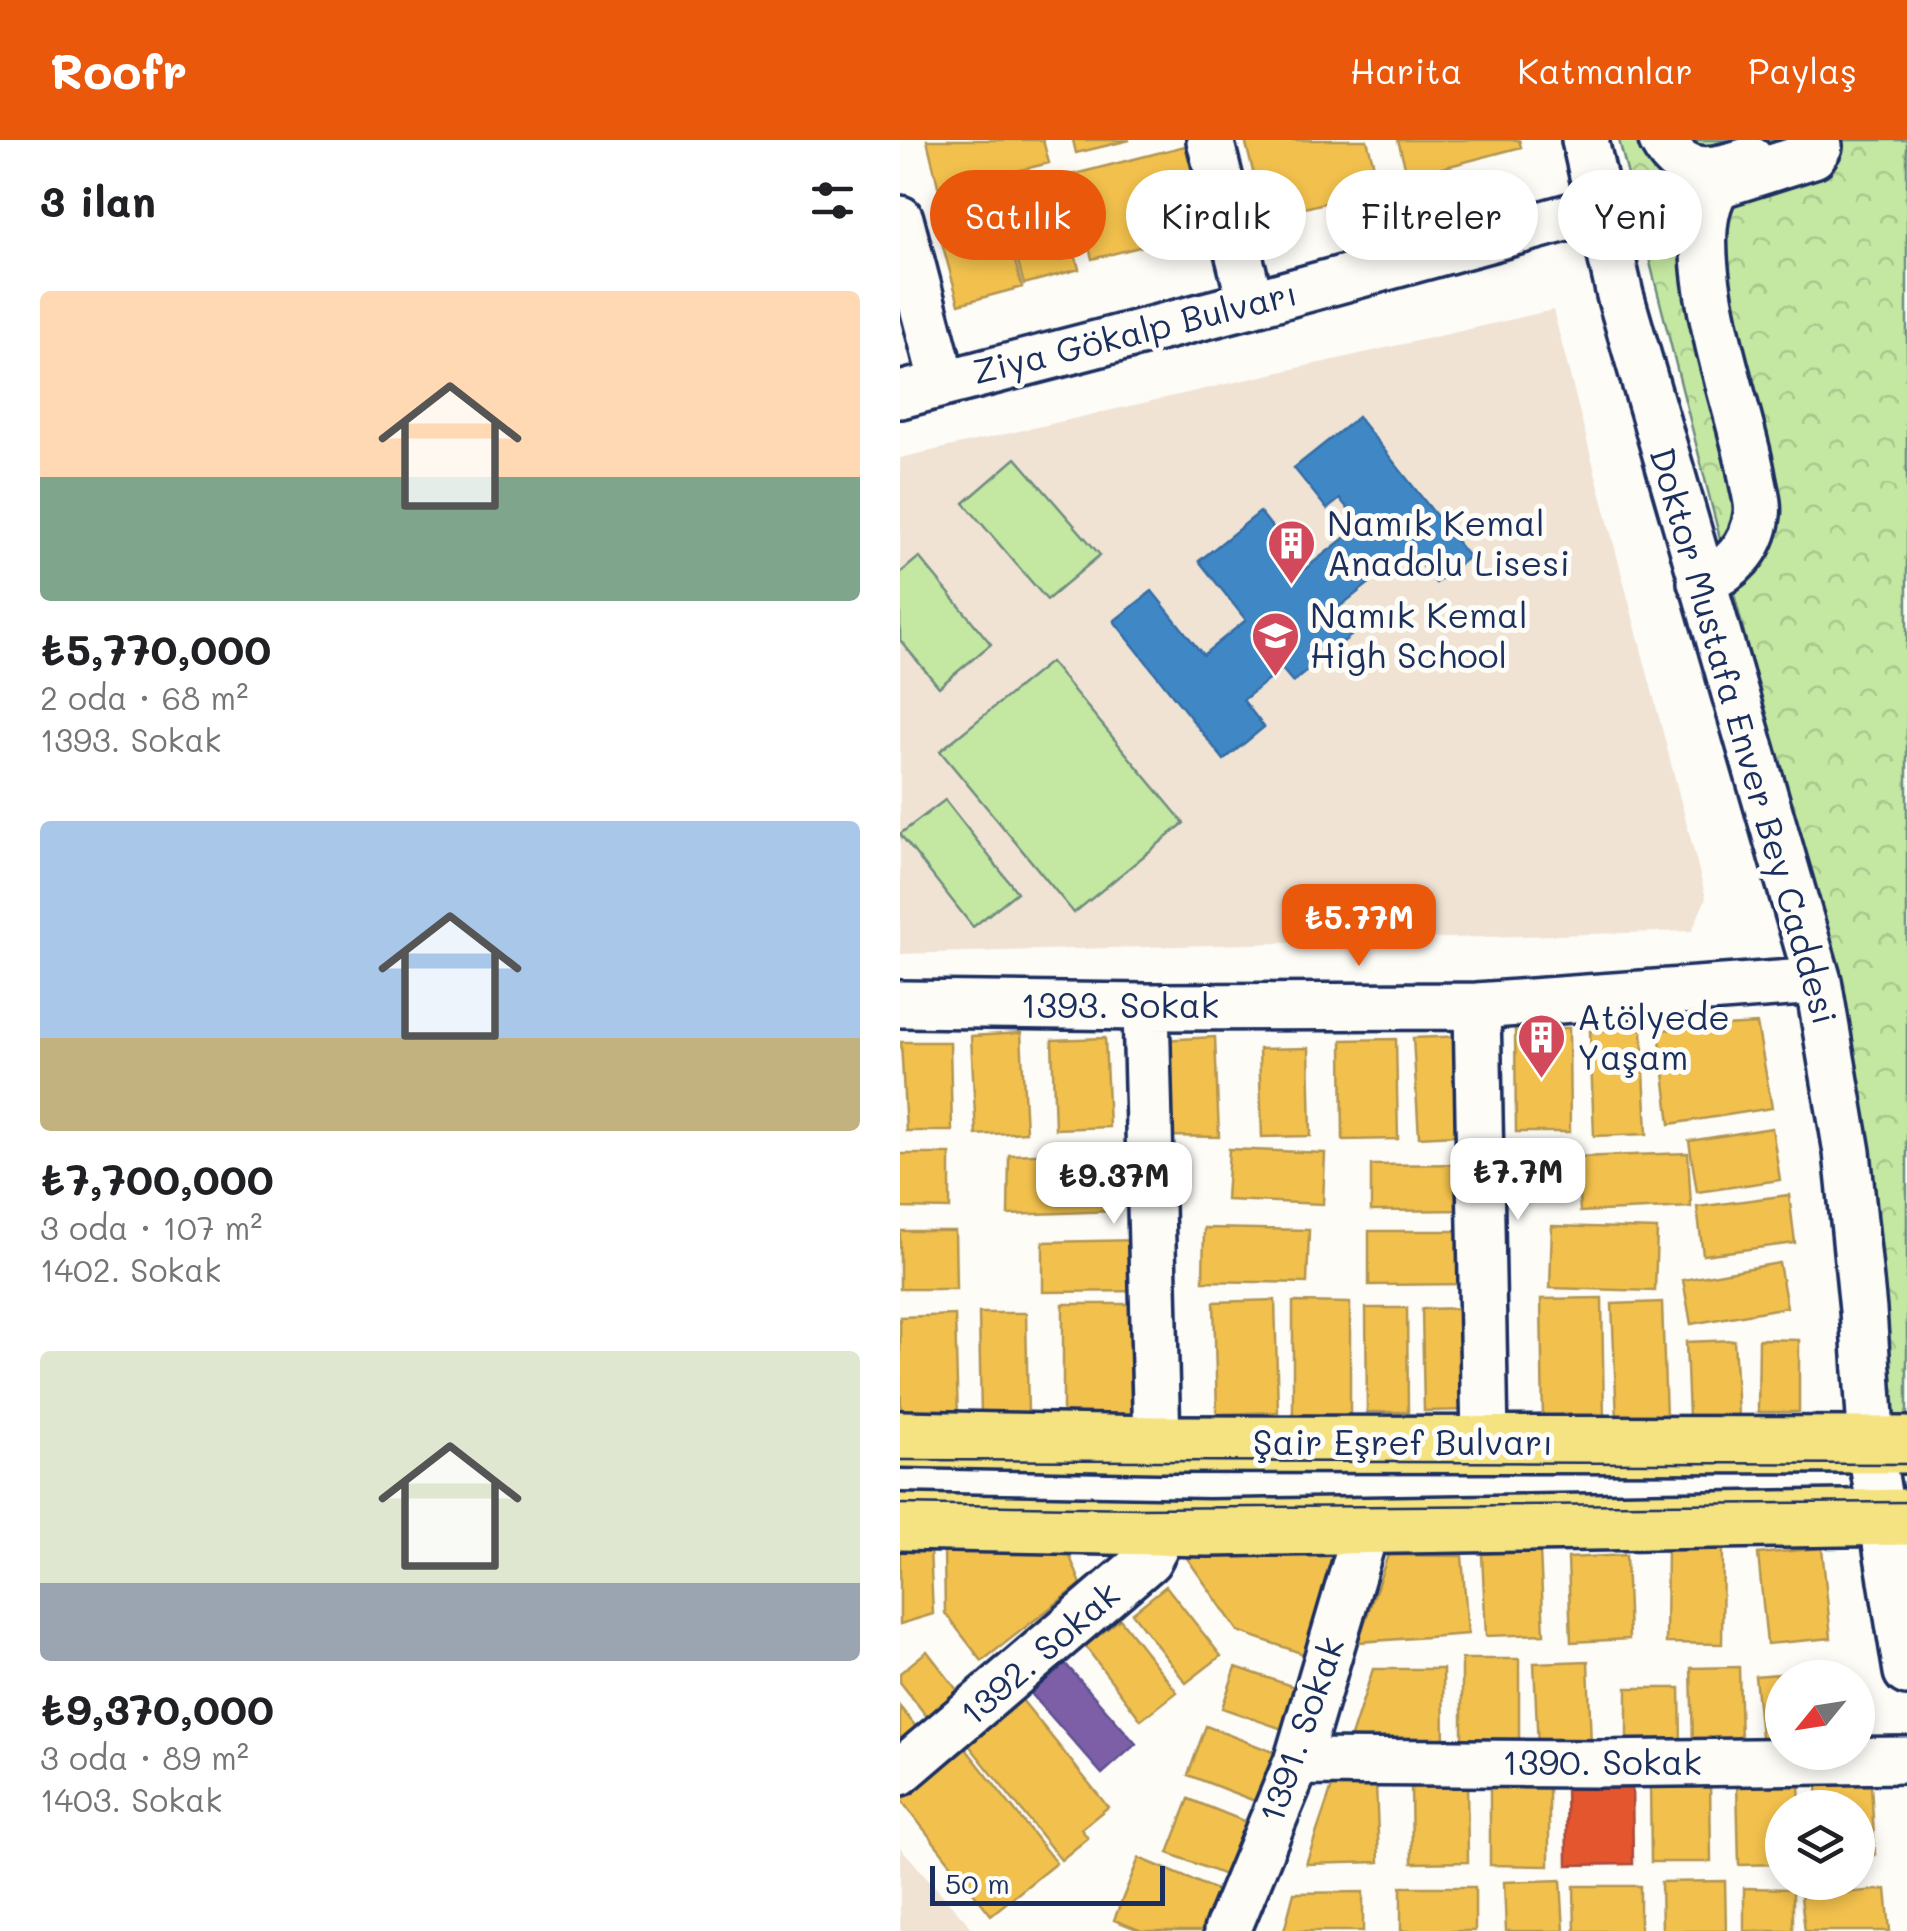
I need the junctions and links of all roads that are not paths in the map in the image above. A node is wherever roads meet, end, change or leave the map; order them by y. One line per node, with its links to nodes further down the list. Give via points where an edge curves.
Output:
1 (1210, 140): 8 (street)
2 (1585, 140): 4 (street, Doktor Mustafa Enver Bey Caddesi)
3 (1662, 140): 11 (street, via 1688,165 1707,172 1808,143 1819,146 1812,155 1712,192 1703,240 1706,276 1758,514 1747,546 1723,573)
4 (1592, 170)
5 (900, 219): 9 (street)
6 (1558, 220): 8 (street, Ziya Gökalp Bulvarı)
7 (1613, 260): 11 (street, Doktor Mustafa Enver Bey Caddesi)
8 (1250, 304): 9 (street, Ziya Gökalp Bulvarı)
9 (943, 383): 10 (street, Ziya Gökalp Bulvarı)
10 (900, 394)
11 (1701, 582): 12 (street, Doktor Mustafa Enver Bey Caddesi)
12 (1818, 980): 14 (street, 1393. Sokak); 19 (street, Doktor Mustafa Enver Bey Caddesi)
13 (900, 1004): 15 (street, 1393. Sokak)
14 (1477, 1006): 15 (street, 1393. Sokak); 17 (street)
15 (1146, 1008): 18 (street)
16 (900, 1439): 18 (main road, Şair Eşref Bulvarı)
17 (1485, 1442): 18 (main road, Şair Eşref Bulvarı); 19 (main road, Şair Eşref Bulvarı)
18 (1157, 1444)
19 (1889, 1445): 20 (street, Doktor Mustafa Enver Bey Caddesi)
20 (1894, 1517): 23 (main road); 24 (street, Doktor Mustafa Enver Bey Caddesi)
21 (900, 1522): 22 (main road)
22 (1167, 1525): 23 (main road); 27 (street, 1392. Sokak, via 1148,1560)
23 (1367, 1525): 26 (street, 1391. Sokak)
24 (1907, 1672)
25 (1907, 1760): 26 (street, 1390. Sokak)
26 (1297, 1762): 28 (street, 1391. Sokak)
27 (900, 1772)
28 (1228, 1931)

